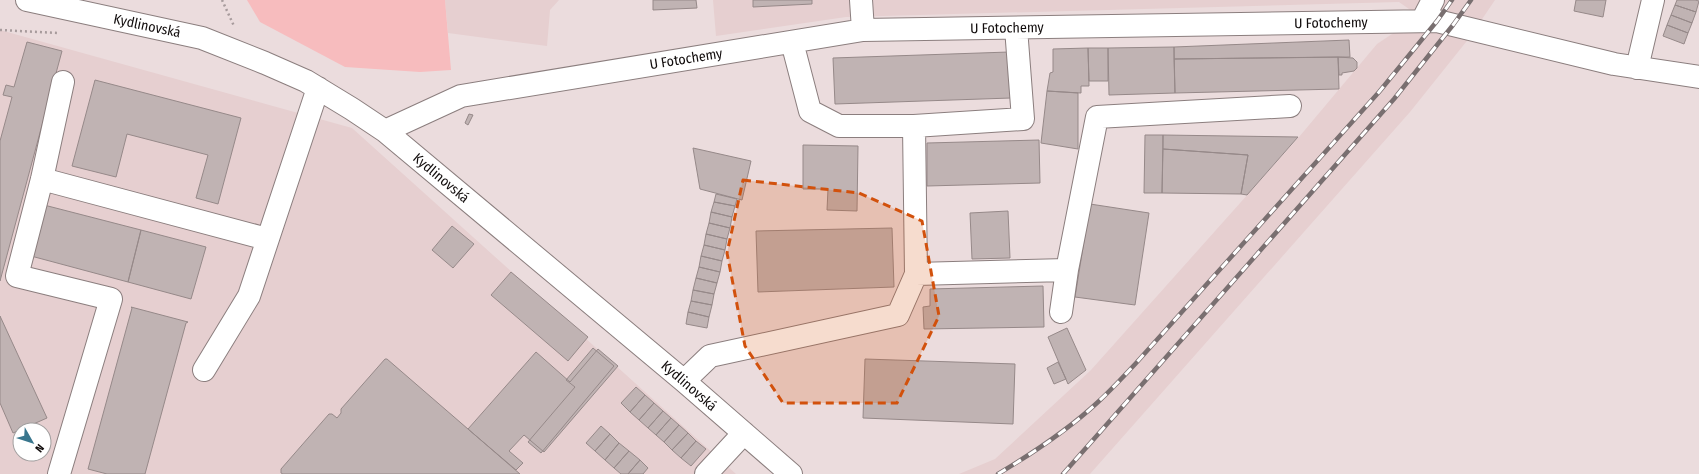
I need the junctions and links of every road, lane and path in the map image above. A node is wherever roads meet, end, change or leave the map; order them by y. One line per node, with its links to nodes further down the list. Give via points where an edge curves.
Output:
1 (27, 0): 16 (street, Kydlinovská, via 202,38)
2 (222, 0): 7 (path)
3 (861, 0): 10 (street)
4 (1433, 0): 6 (street)
5 (1653, 0): 13 (street)
6 (1422, 21): 8 (street, U Fotochemy); 13 (street, U Fotochemy, via 1437,21)
7 (234, 26)
8 (1016, 28): 10 (street, U Fotochemy); 18 (street, via 1023,119)
9 (0, 30): 11 (path)
10 (863, 30): 12 (street, U Fotochemy)
11 (61, 33)
12 (792, 42): 18 (street, via 810,111 839,126); 19 (street, U Fotochemy, via 461,96)
13 (1637, 68): 14 (street, U Fotochemy)
14 (1699, 77)
15 (63, 82): 20 (street)
16 (318, 88): 19 (street, Kydlinovská); 21 (street)
17 (1290, 106): 22 (street, via 1097,117)
18 (914, 126): 23 (street)
19 (385, 131): 26 (street, Kydlinovská)
20 (42, 179): 21 (street); 28 (street, via 17,276 111,299)
21 (267, 239): 25 (street, via 249,296)
22 (1067, 270): 23 (street); 24 (street)
23 (916, 274): 26 (street, via 898,315 710,356)
24 (1061, 312)
25 (204, 370)
26 (684, 381): 27 (street, Kydlinovská)
27 (744, 433): 29 (street); 30 (street, Kydlinovská)
28 (59, 474)
29 (706, 474)
30 (791, 474)

